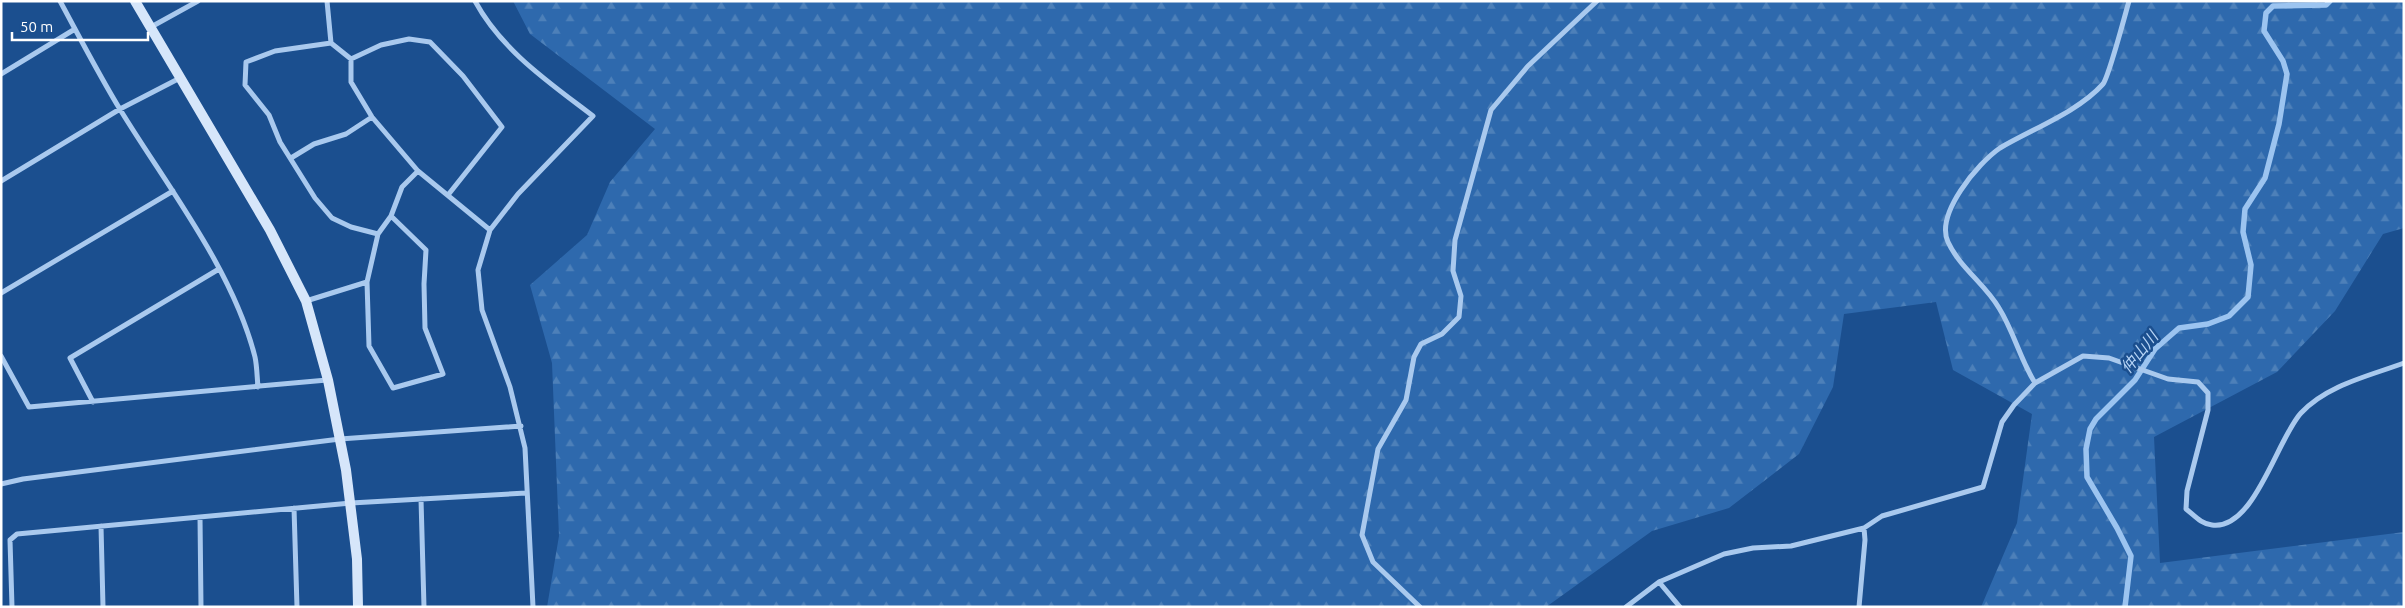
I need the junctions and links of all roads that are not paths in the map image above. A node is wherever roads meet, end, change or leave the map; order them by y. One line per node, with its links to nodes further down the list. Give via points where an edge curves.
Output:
1 (60, 1): 9 (street)
2 (135, 1): 8 (street)
3 (198, 1): 8 (street)
4 (327, 1): 10 (street)
5 (475, 1): 22 (street, via 515,54 593,116 518,194)
6 (1597, 1): 52 (street, via 1528,66 1491,110 1455,240 1453,271 1461,296 1459,317 1442,334 1421,344 1414,357 1406,400 1378,449 1362,535 1372,562)
7 (2129, 1): 31 (street, via 2104,82 2086,99 1998,150 1962,186 1948,214 1948,241 1965,268 1998,305 2024,367)
8 (151, 27): 13 (street)
9 (75, 29): 12 (street); 14 (street)
10 (331, 43): 11 (street); 16 (street, via 275,51 246,62 245,85 269,115 280,142)
11 (351, 59): 15 (street, via 352,82); 20 (street, via 381,45 409,39 430,42 463,76 502,127)
12 (1, 74)
13 (180, 78): 14 (street); 27 (street, via 270,230)
14 (120, 109): 18 (street); 19 (street)
15 (372, 117): 16 (street, via 346,134 314,144); 17 (street)
16 (291, 158): 23 (street, via 315,198 332,218)
17 (418, 171): 20 (street); 21 (street, via 402,187)
18 (1, 181)
19 (173, 191): 24 (street); 26 (street)
20 (448, 195): 22 (street)
21 (391, 216): 23 (street); 25 (street, via 426,250 425,328 443,374 393,388 369,346)
22 (490, 230): 34 (street, via 478,270 482,310)
23 (378, 234): 25 (street)
24 (219, 269): 32 (street, via 255,357); 33 (street, via 70,358)
25 (367, 282): 27 (street)
26 (1, 292)
27 (306, 301): 30 (street)
28 (1, 356): 33 (street, via 29,407)
29 (2404, 364): 31 (street, via 2332,390 2317,399 2300,414 2253,498 2239,516 2212,526 2186,509 2187,491 2208,410 2208,393 2198,382 2168,379 2109,358 2083,356)
30 (328, 380): 32 (street); 35 (street)
31 (2036, 383): 43 (street, via 2002,422 1984,487 1882,516)
32 (258, 387): 33 (street)
33 (93, 402)
34 (521, 426): 35 (street); 37 (street)
35 (340, 439): 36 (street); 39 (street)
36 (1, 484)
37 (526, 493): 38 (street); 51 (street)
38 (421, 499): 39 (street); 50 (street)
39 (351, 502): 40 (street); 49 (street)
40 (294, 508): 41 (street); 48 (street)
41 (200, 517): 42 (street); 47 (street)
42 (101, 526): 45 (street, via 18,534 10,540); 46 (street)
43 (1864, 528): 44 (street, via 1791,546 1753,548 1724,554); 55 (street, via 1866,540)
44 (1659, 582): 53 (street); 54 (street)
45 (12, 607)
46 (103, 607)
47 (202, 607)
48 (297, 607)
49 (358, 607)
50 (424, 607)
51 (533, 607)
52 (1420, 607)
53 (1626, 607)
54 (1680, 607)
55 (1859, 607)

